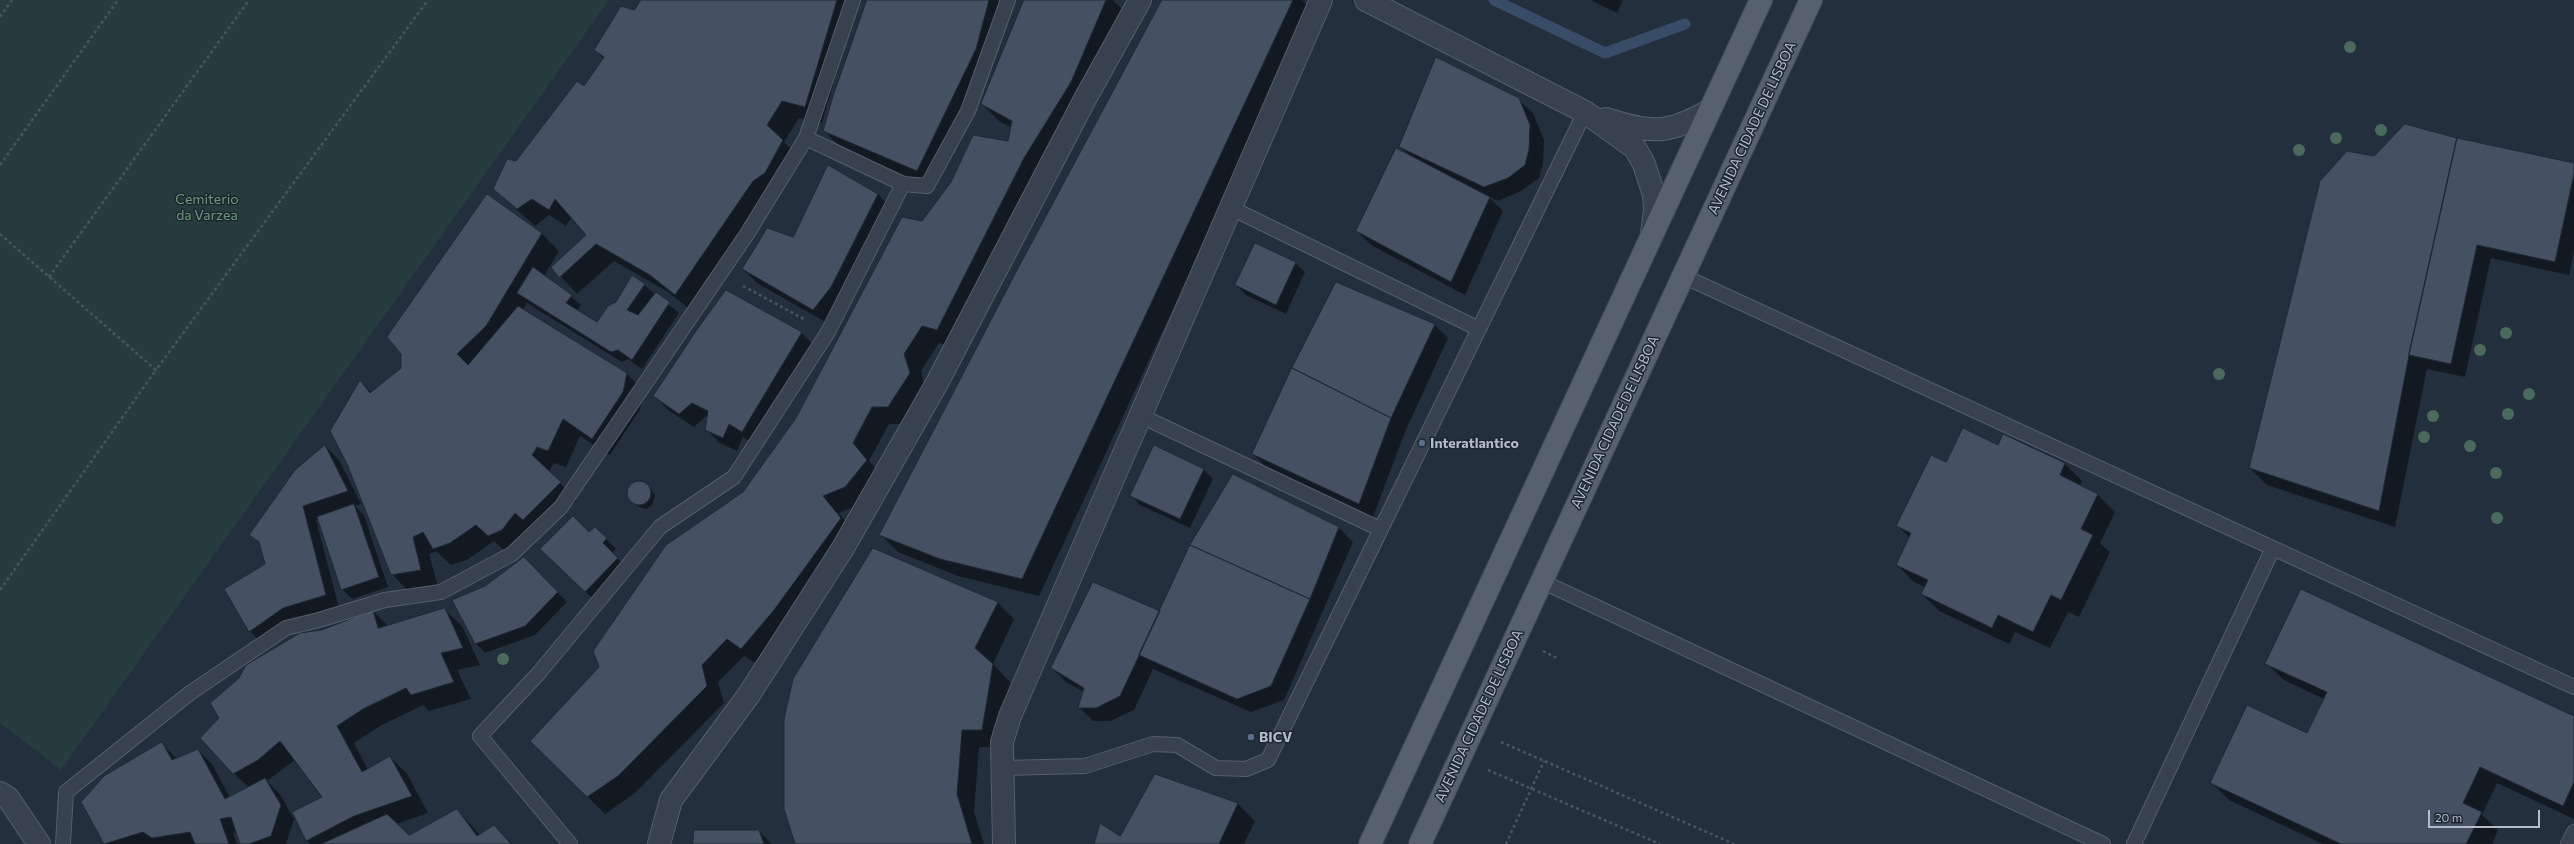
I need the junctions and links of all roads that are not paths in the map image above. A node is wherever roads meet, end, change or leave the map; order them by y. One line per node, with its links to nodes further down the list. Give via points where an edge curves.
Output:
1 (852, 0): 10 (lane)
2 (1008, 0): 11 (lane, via 968,111 927,186)
3 (1140, 0): 27 (street, via 1081,106 937,383 843,548 748,696 671,800)
4 (1321, 0): 12 (street)
5 (1366, 0): 9 (street)
6 (1761, 0): 8 (main road)
7 (1811, 0): 14 (main road, AVENIDA CIDADE DE LISBOA)
8 (1709, 111): 9 (street, via 1687,124 1653,130 1638,129); 13 (main road)
9 (1585, 112): 13 (street, via 1635,148 1638,153 1654,195 1655,210); 15 (lane)
10 (806, 138): 11 (lane); 25 (lane, via 747,234 560,507 512,554 441,592 385,600 286,628 190,693 66,792)
11 (903, 184): 26 (lane, via 828,332 734,477 660,527 538,674 480,736)
12 (1231, 208): 15 (lane); 16 (street)
13 (1651, 239): 29 (main road)
14 (1683, 276): 18 (lane); 19 (main road, AVENIDA CIDADE DE LISBOA)
15 (1479, 329): 17 (lane)
16 (1141, 416): 17 (lane); 21 (street, via 1010,716 1002,742)
17 (1380, 529): 21 (lane, via 1268,760 1246,769 1216,768 1177,745 1153,744 1085,766)
18 (2273, 548): 20 (lane); 32 (lane)
19 (1541, 581): 30 (main road, AVENIDA CIDADE DE LISBOA); 31 (lane)
20 (2574, 687)
21 (1002, 768): 28 (street)
22 (0, 793): 24 (street, via 8,798)
23 (2574, 832): 33 (lane)
24 (39, 844)
25 (63, 844)
26 (570, 844)
27 (659, 844)
28 (1004, 844)
29 (1370, 844)
30 (1420, 844)
31 (2103, 844)
32 (2134, 844)
33 (2568, 844)

